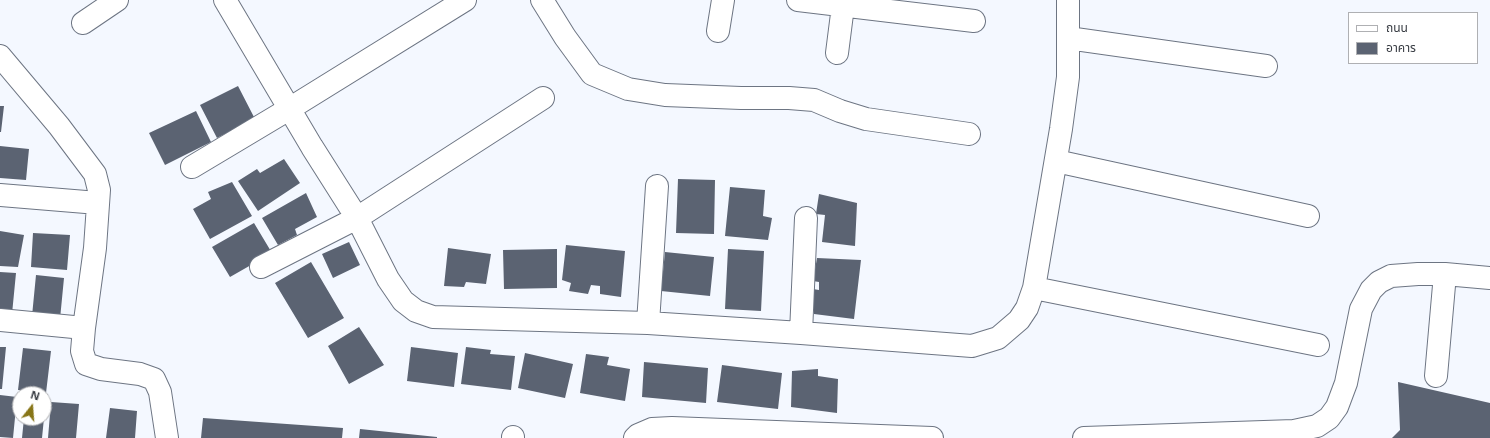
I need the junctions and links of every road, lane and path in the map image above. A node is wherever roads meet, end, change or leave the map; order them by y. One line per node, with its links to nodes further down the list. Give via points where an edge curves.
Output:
1 (118, 0): 10 (street)
2 (225, 0): 17 (street)
3 (465, 0): 17 (street)
4 (542, 0): 18 (street, via 592,74 628,89 665,95 814,100 866,119)
5 (723, 0): 11 (street)
6 (798, 0): 8 (street)
7 (1068, 0): 12 (street)
8 (843, 6): 9 (street); 13 (street)
9 (974, 22)
10 (83, 23)
11 (718, 31)
12 (1068, 38): 15 (street); 19 (street, via 1068,77)
13 (837, 53)
14 (3, 64): 23 (street, via 59,126 95,174 100,190)
15 (1266, 66)
16 (543, 98): 25 (street)
17 (289, 109): 20 (street); 25 (street)
18 (969, 134)
19 (1056, 161): 24 (street); 30 (street)
20 (192, 167)
21 (657, 186): 32 (street)
22 (0, 195): 23 (street)
23 (98, 203): 33 (street, via 95,248)
24 (1308, 216)
25 (357, 218): 27 (street); 32 (street, via 388,279 403,301 416,311 433,317)
26 (806, 218): 34 (street)
27 (261, 267)
28 (1445, 274): 29 (street); 36 (street); 40 (street, via 1391,276 1371,290 1361,309 1346,383 1337,407 1329,418 1318,426 1294,431)
29 (1490, 278)
30 (1034, 288): 34 (street, via 1027,308 1018,320 998,338 972,346); 35 (street)
31 (0, 320): 33 (street)
32 (648, 323): 34 (street)
33 (84, 328): 37 (street, via 82,351 86,364 154,379 160,392)
34 (801, 333)
35 (1318, 345)
36 (1436, 376)
37 (167, 438)
38 (635, 438): 39 (street, via 652,429 672,428)
39 (932, 438)
40 (1084, 438)

